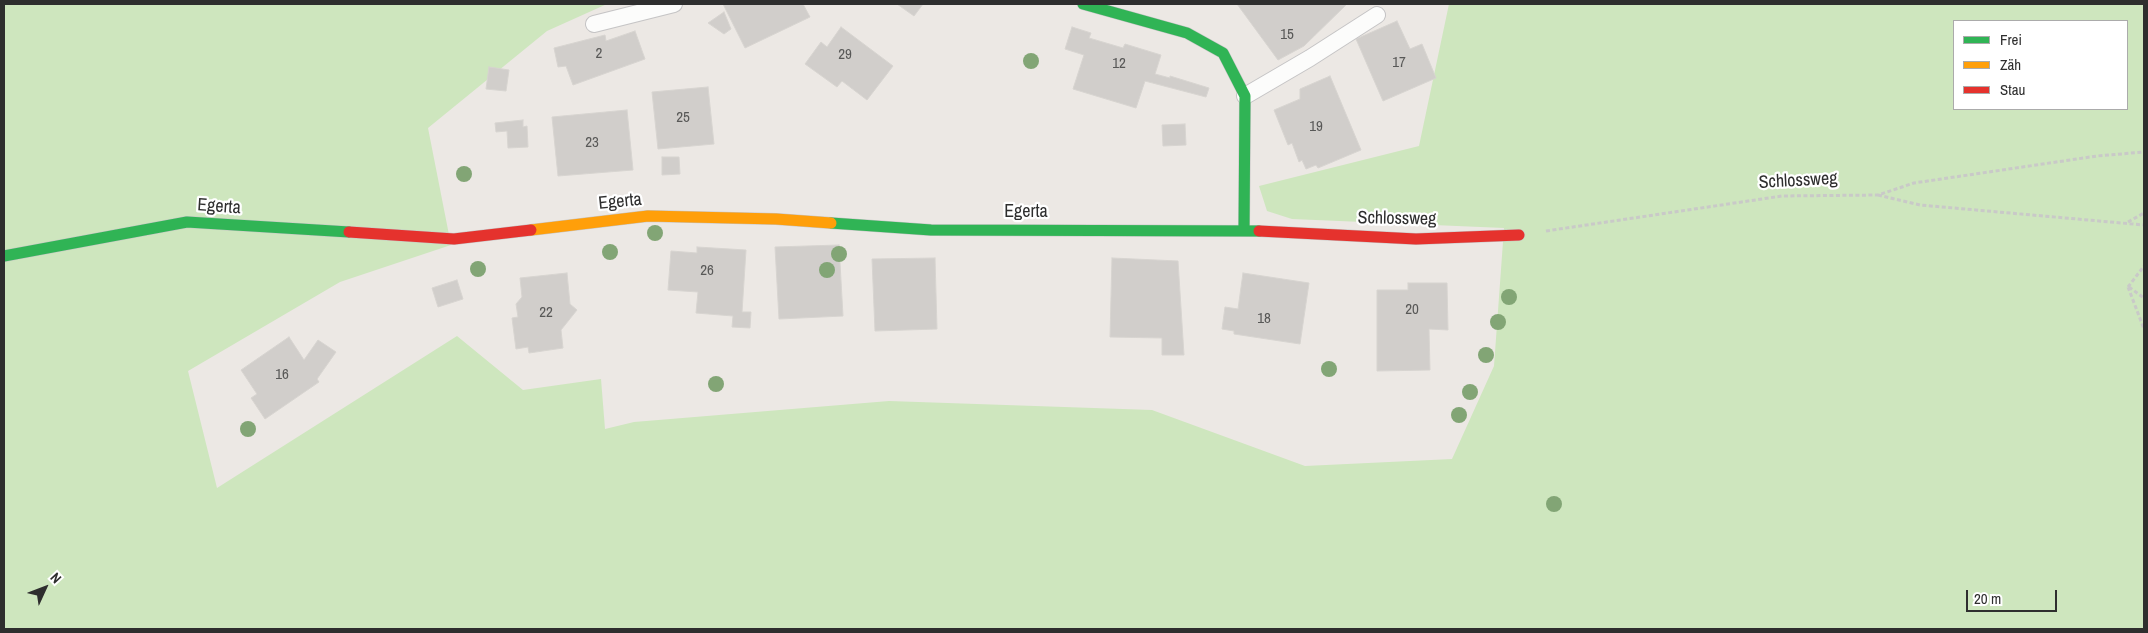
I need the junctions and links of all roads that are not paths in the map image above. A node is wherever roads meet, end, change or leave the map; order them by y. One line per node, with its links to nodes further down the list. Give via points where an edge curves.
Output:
1 (674, 4): 4 (lane)
2 (1083, 4): 5 (street, via 1187,33 1223,53)
3 (1377, 15): 5 (lane)
4 (594, 24)
5 (1245, 96): 6 (street)
6 (1244, 230): 7 (street, Schlossweg, via 1416,240); 8 (street, Egerta, via 931,230 776,219 648,216 454,239 187,222)
7 (1519, 235)
8 (4, 256)

